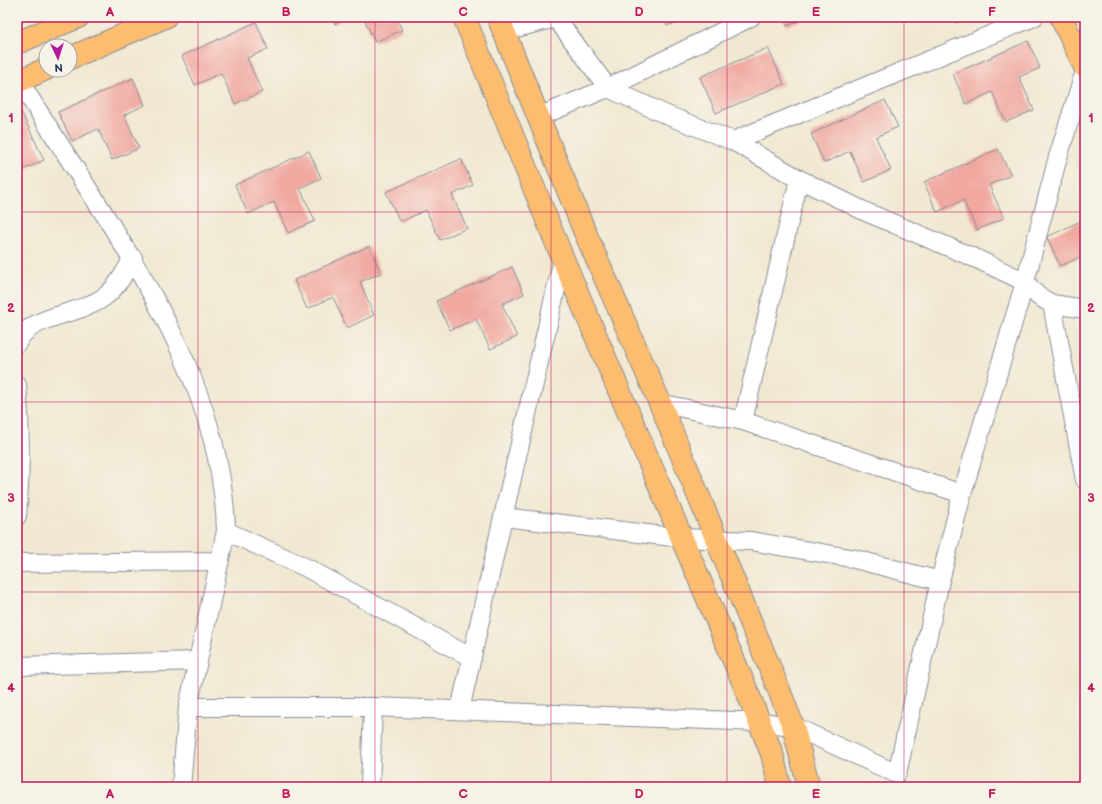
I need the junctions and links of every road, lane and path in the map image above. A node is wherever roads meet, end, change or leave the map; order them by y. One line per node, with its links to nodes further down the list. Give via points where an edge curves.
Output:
1 (78, 17): 9 (main road)
2 (165, 17): 10 (main road)
3 (464, 17): 20 (main road)
4 (750, 17): 15 (street)
5 (1034, 17): 17 (street)
6 (1061, 17): 11 (main road)
7 (556, 18): 8 (street); 15 (street)
8 (501, 24): 16 (main road)
9 (17, 43)
10 (78, 55)
11 (1085, 67)
12 (1085, 71): 21 (street, via 1058,157)
13 (38, 72): 14 (main road)
14 (18, 81): 19 (street)
15 (608, 88): 16 (street); 17 (street)
16 (538, 117): 26 (main road, via 584,230)
17 (733, 141): 18 (street)
18 (800, 179): 21 (street, via 866,212); 27 (street)
19 (133, 258): 24 (street, via 118,283 104,297 82,310 29,327 20,335); 32 (street, via 188,365 208,422 220,470)
20 (563, 259): 31 (street); 33 (main road)
21 (1025, 282): 22 (street, via 1038,296); 29 (street)
22 (1052, 304): 23 (street); 28 (street)
23 (1085, 309)
24 (17, 343)
25 (17, 385): 30 (street, via 21,426)
26 (660, 403): 27 (street); 34 (main road)
27 (743, 421): 29 (street)
28 (1085, 477)
29 (962, 494): 37 (street)
30 (17, 516)
31 (503, 517): 33 (street); 38 (street)
32 (226, 531): 35 (street); 38 (street, via 306,568)
33 (681, 538): 34 (street); 44 (main road)
34 (716, 539): 37 (street, via 751,541 851,558); 45 (main road)
35 (220, 561): 36 (street); 39 (street)
36 (17, 563)
37 (940, 581): 46 (street)
38 (472, 658): 43 (street)
39 (198, 661): 40 (street); 41 (street)
40 (17, 666)
41 (188, 707): 42 (street); 47 (street)
42 (373, 707): 43 (street); 48 (street)
43 (460, 710): 44 (street)
44 (760, 722): 45 (street); 49 (main road, via 772,754)
45 (793, 726): 46 (street); 50 (main road)
46 (898, 780)
47 (181, 787)
48 (370, 787)
49 (780, 787)
50 (809, 787)

